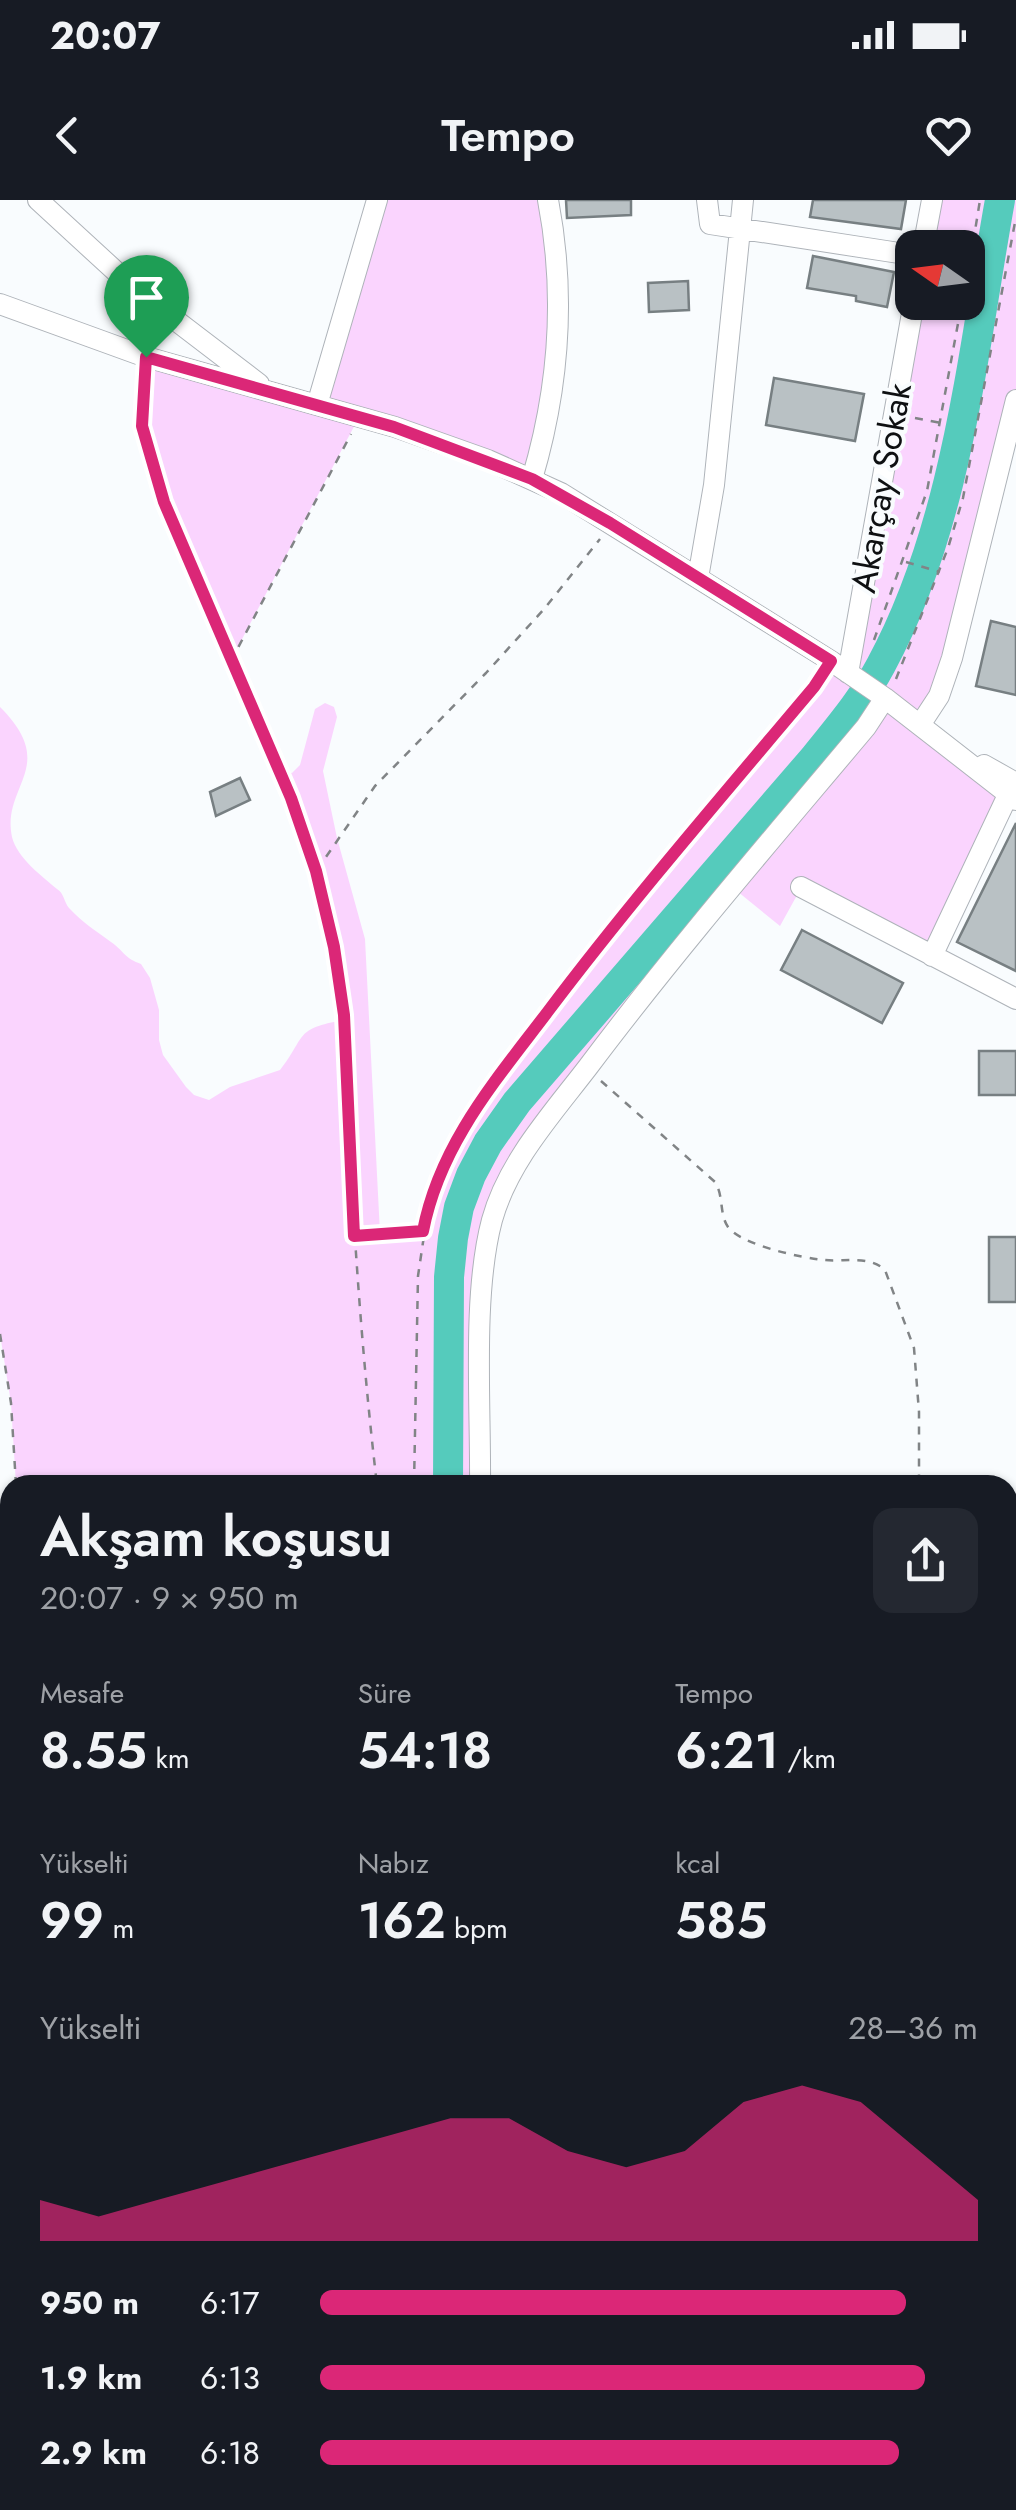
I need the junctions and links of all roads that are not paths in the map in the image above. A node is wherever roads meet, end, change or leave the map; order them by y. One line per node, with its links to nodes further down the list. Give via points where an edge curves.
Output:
1 (38, 200): 12 (street, via 136,290)
2 (376, 200): 13 (street)
3 (548, 200): 15 (street, via 558,338 548,427)
4 (707, 200): 7 (street, via 710,224)
5 (743, 200): 7 (street)
6 (932, 200): 8 (street)
7 (740, 227): 9 (street); 16 (street)
8 (927, 230)
9 (895, 252)
10 (0, 304): 12 (street, via 146,357)
11 (911, 320): 17 (street, Akarçay Sokak)
12 (269, 391): 13 (street)
13 (318, 405): 15 (street)
14 (1015, 412): 19 (street, via 952,658)
15 (532, 479): 16 (street)
16 (698, 578): 17 (street)
17 (845, 671): 18 (street)
18 (883, 697): 19 (street); 24 (street, via 866,727 649,986 518,1164 492,1219 482,1300)
19 (920, 724): 20 (street)
20 (1014, 788): 22 (street)
21 (802, 887): 22 (street)
22 (932, 956): 23 (street)
23 (1016, 999)
24 (480, 1475)

